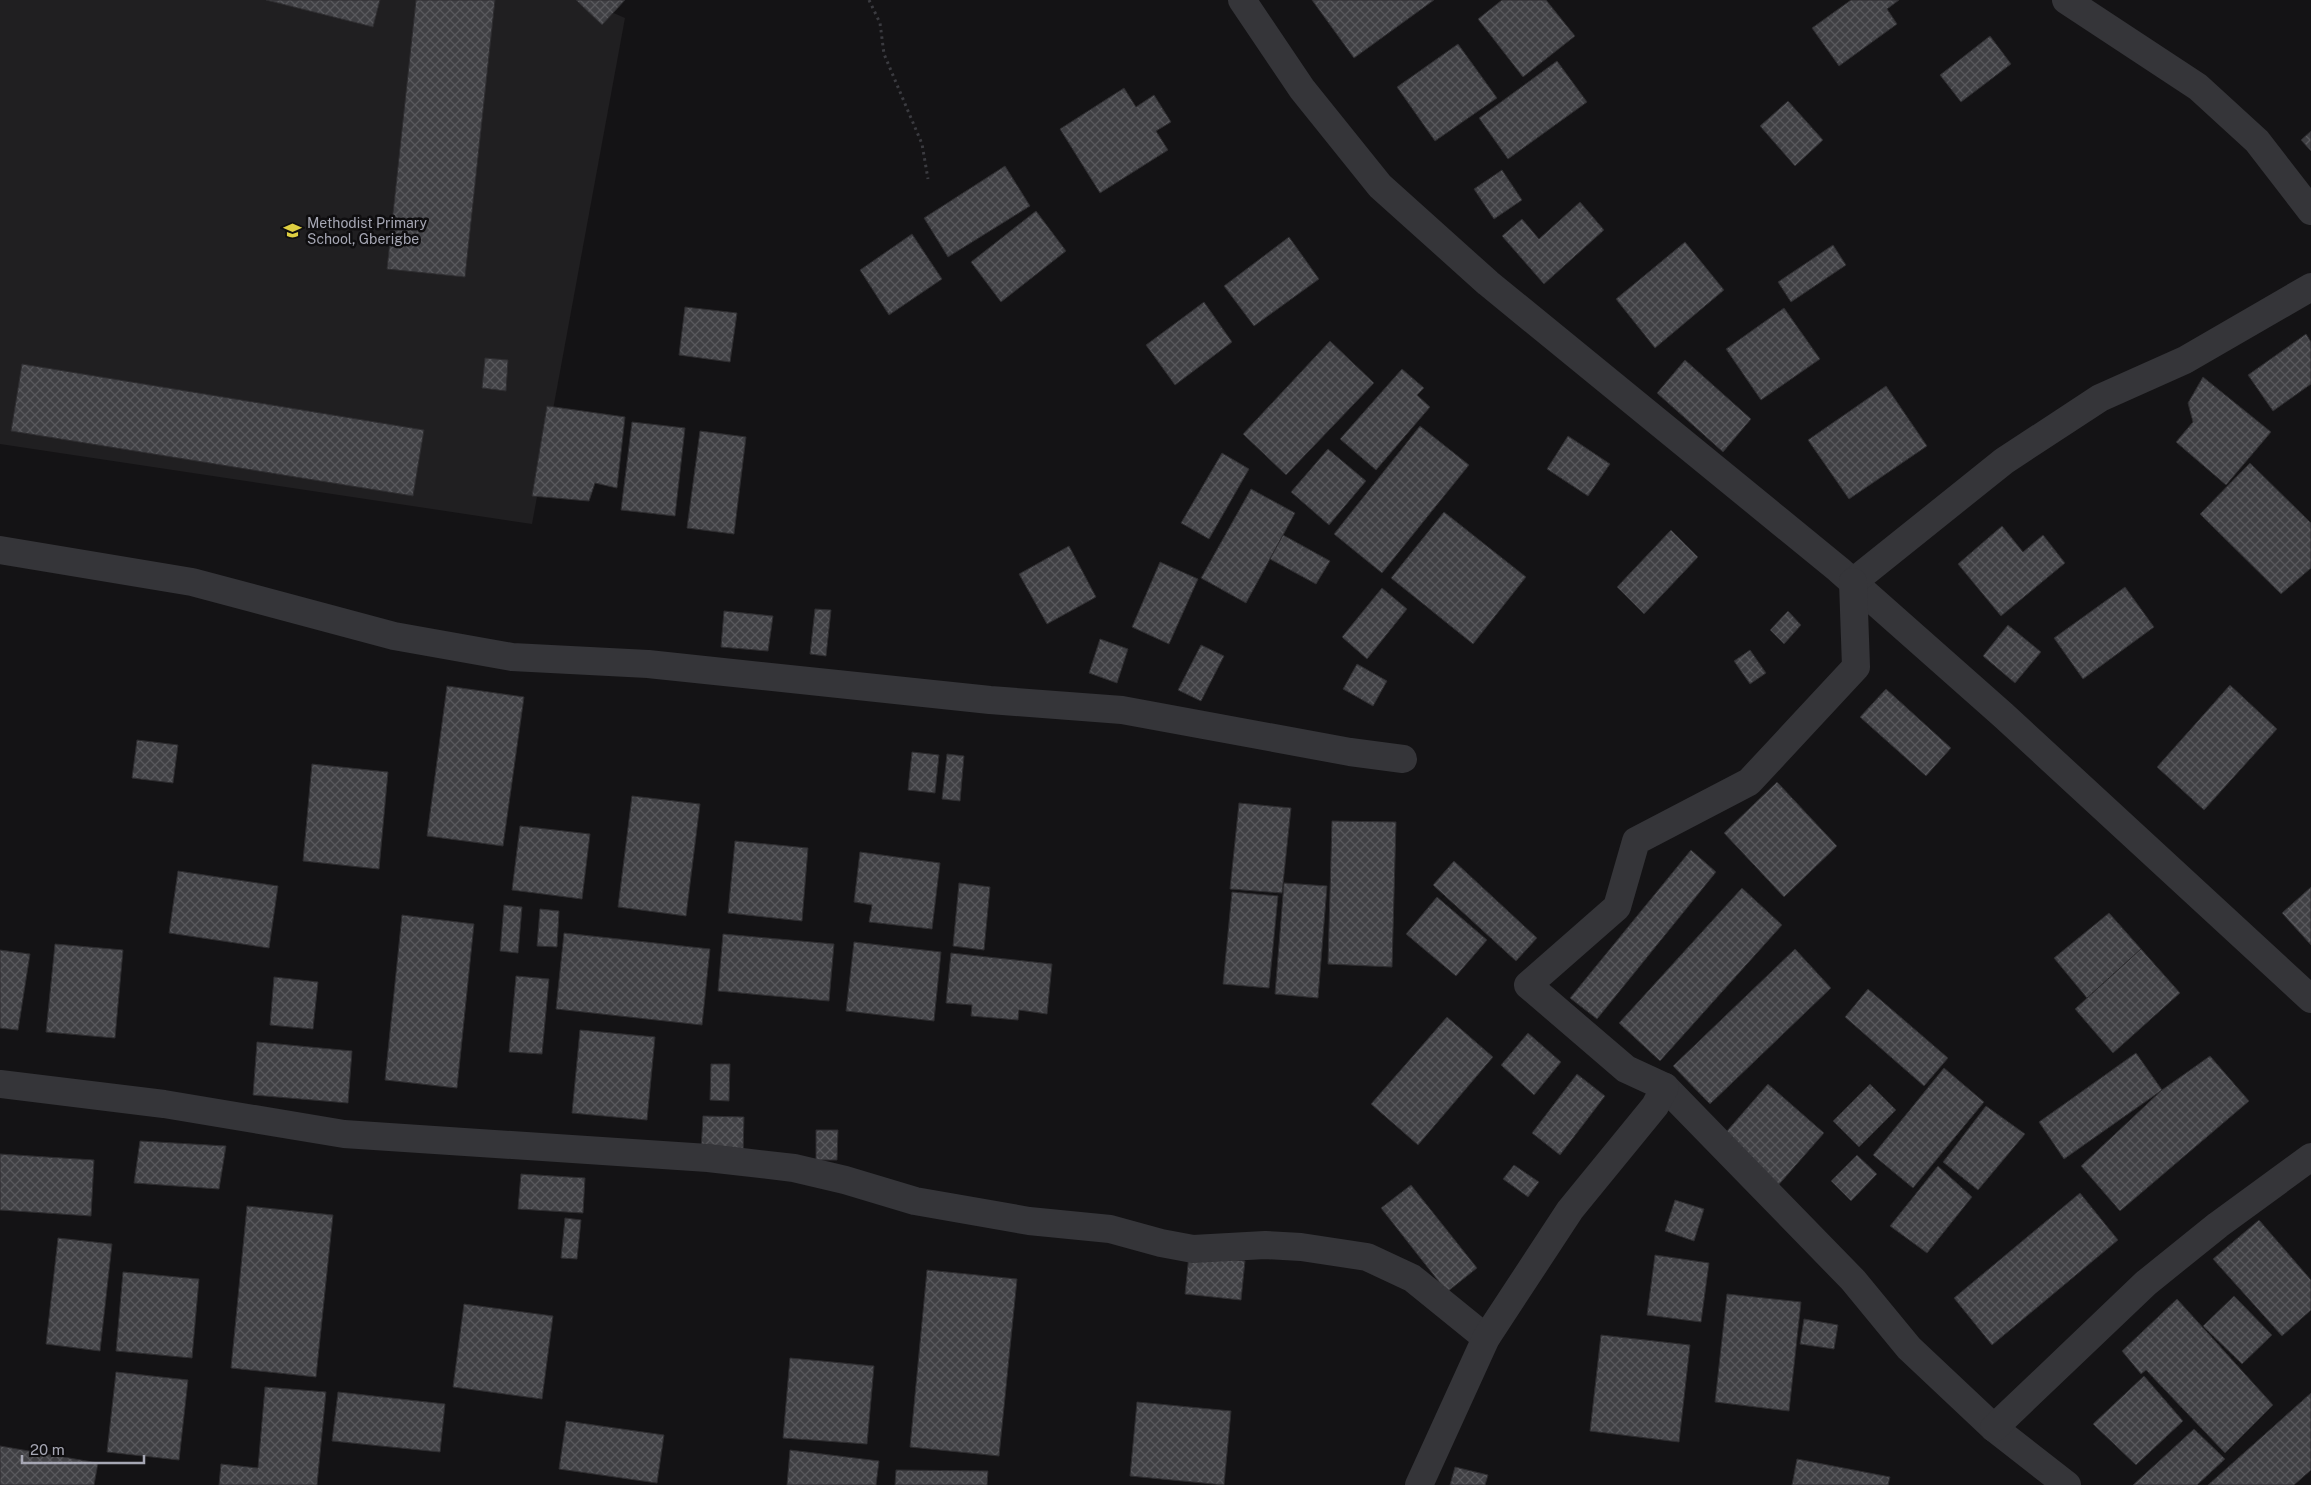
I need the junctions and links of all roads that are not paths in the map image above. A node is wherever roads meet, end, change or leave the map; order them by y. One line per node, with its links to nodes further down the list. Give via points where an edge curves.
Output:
1 (1242, 0): 6 (street, via 1302,89 1380,186 1488,283)
2 (2066, 0): 3 (street, via 2198,87 2257,141)
3 (2311, 210)
4 (2311, 287): 6 (street, via 2185,360 2100,398 2004,462)
5 (0, 550): 7 (street, via 192,582 394,636 512,657 648,664 990,700 1122,710)
6 (1853, 582): 8 (street, via 2003,715); 10 (street, via 1856,667 1749,782 1636,841 1617,907 1528,985 1626,1069)
7 (1403, 759)
8 (2311, 999)
9 (0, 1084): 12 (street, via 164,1104 344,1134 708,1158 794,1168 915,1201 1029,1221 1110,1229 1193,1249 1265,1245 1367,1257 1412,1278)
10 (1665, 1087): 12 (street, via 1655,1106 1570,1210); 13 (street, via 1853,1280 1909,1348)
11 (2311, 1157): 13 (street, via 2146,1283)
12 (1486, 1338): 14 (street)
13 (1994, 1428): 15 (street)
14 (1419, 1485)
15 (2066, 1485)

